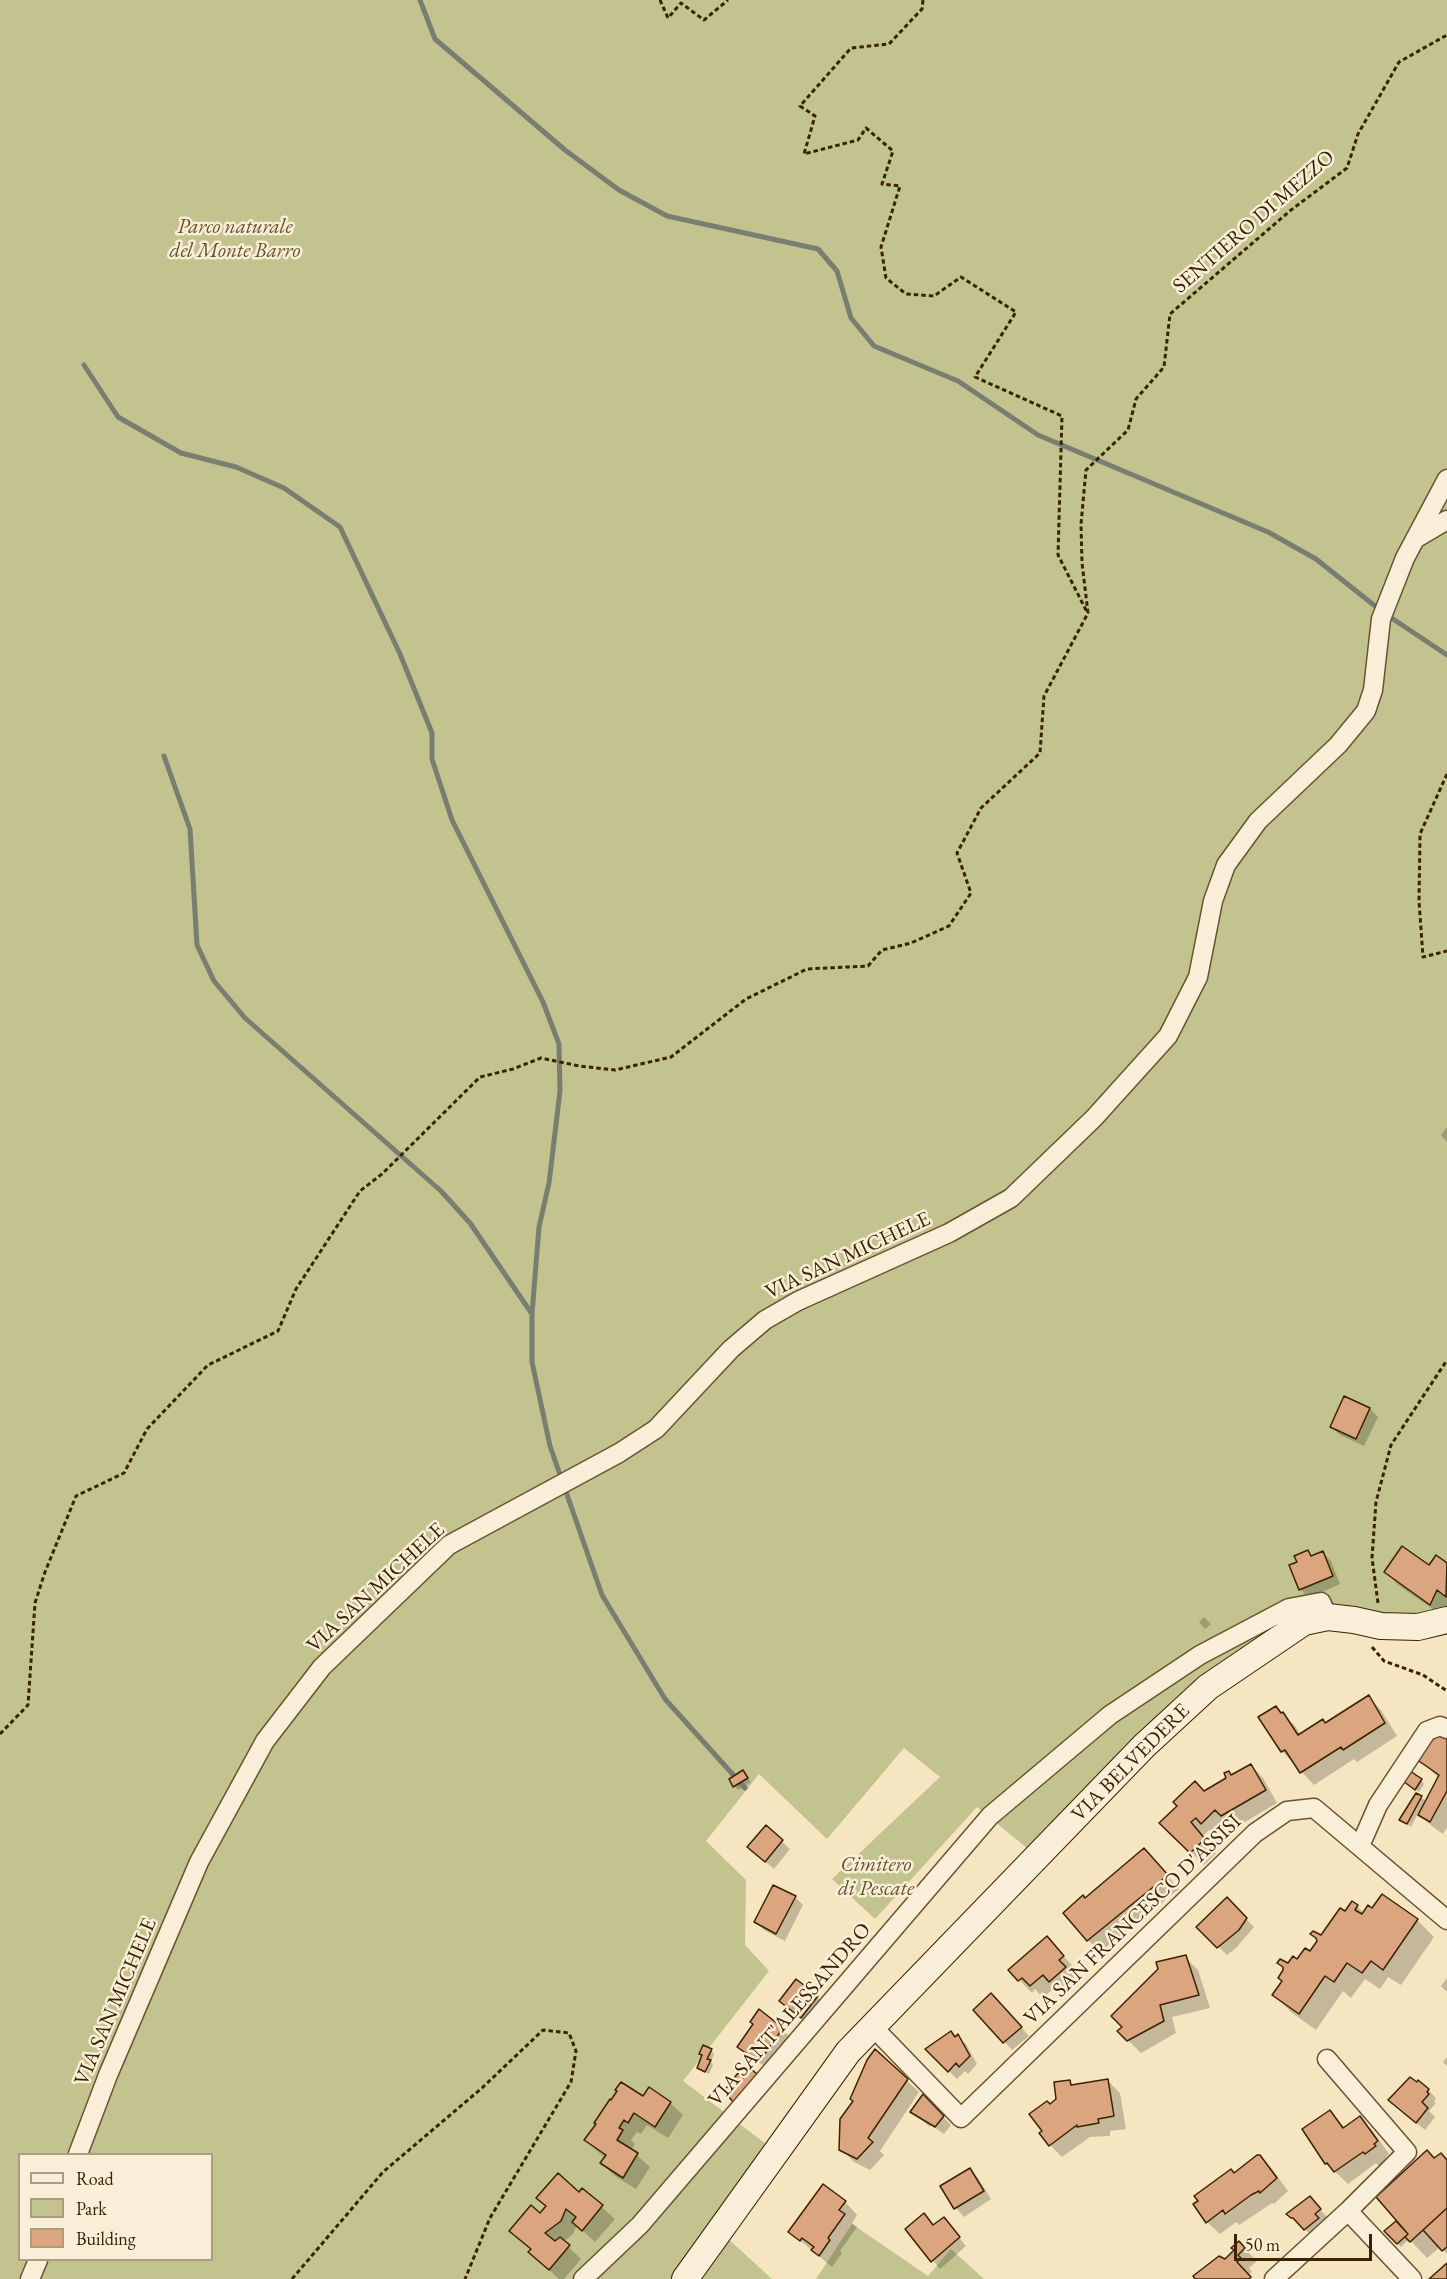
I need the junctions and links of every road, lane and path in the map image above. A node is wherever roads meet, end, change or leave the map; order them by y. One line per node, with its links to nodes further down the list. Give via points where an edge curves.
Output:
1 (660, 0): 2 (path, via 668,18 681,3 704,20)
2 (728, 0)
3 (923, 0): 8 (path, via 922,9 889,44 852,48 800,106 815,116 804,154 858,140 866,128 893,151 882,184 900,186 881,247 886,278 906,294 934,296 961,277 1016,312 975,377 1062,416 1058,555)
4 (1447, 35): 8 (path, SENTIERO DI MEZZO, via 1399,62 1358,134 1347,168 1291,210 1170,314 1164,367 1136,399 1128,430 1086,470 1081,524)
5 (1447, 479): 7 (street, VIA SAN MICHELE)
6 (1447, 520): 7 (street)
7 (1414, 540): 22 (street, VIA SAN MICHELE, via 1381,619 1373,690 1366,711 1338,745 1258,821 1226,865 1213,901 1198,977 1168,1036 1094,1118 1011,1198 948,1233 765,1320 731,1349 656,1429 449,1545 322,1667 265,1741 199,1862)
8 (1088, 614): 17 (path, via 1044,696 1040,753 981,808 957,853 971,893 949,926 911,943 882,950 868,966 807,969 746,999 671,1057 615,1070 541,1058 480,1077 360,1191 296,1289 278,1331 208,1365 147,1429 124,1473 76,1496 34,1603 28,1705)
9 (1447, 774): 10 (path, via 1420,834 1419,901 1423,957)
10 (1447, 951)
11 (1447, 1360): 14 (path, via 1391,1445 1376,1502 1372,1558)
12 (1328, 1617): 14 (main road, VIA BELVEDERE, via 1354,1620); 20 (main road, VIA BELVEDERE, via 1305,1622 1208,1687 1144,1746); 28 (street, VIA SANT'ALESSANDRO, via 1321,1602 1289,1608 1200,1654 1110,1715 990,1816 640,2225)
13 (1447, 1620): 14 (main road, VIA BELVEDERE)
14 (1375, 1635): 15 (path, via 1384,1661 1423,1675)
15 (1447, 1691)
16 (1444, 1728): 18 (street, via 1427,1731 1401,1767)
17 (0, 1734)
18 (1360, 1846): 19 (street, VIA SAN FRANCESCO D'ASSISI); 20 (street, VIA SAN FRANCESCO D'ASSISI, via 1314,1808 1287,1811 1263,1827 961,2118)
19 (1446, 1917)
20 (873, 2027): 29 (main road, VIA BELVEDERE, via 848,2052)
21 (1327, 2059): 23 (street, via 1407,2152)
22 (78, 2153)
23 (1348, 2211): 30 (street); 31 (street)
24 (37, 2261): 25 (street)
25 (30, 2279)
26 (292, 2279): 27 (path, via 383,2172 543,2030 569,2033 576,2051 572,2082 490,2218)
27 (465, 2279)
28 (583, 2279)
29 (685, 2279)
30 (1274, 2279)
31 (1412, 2279)

